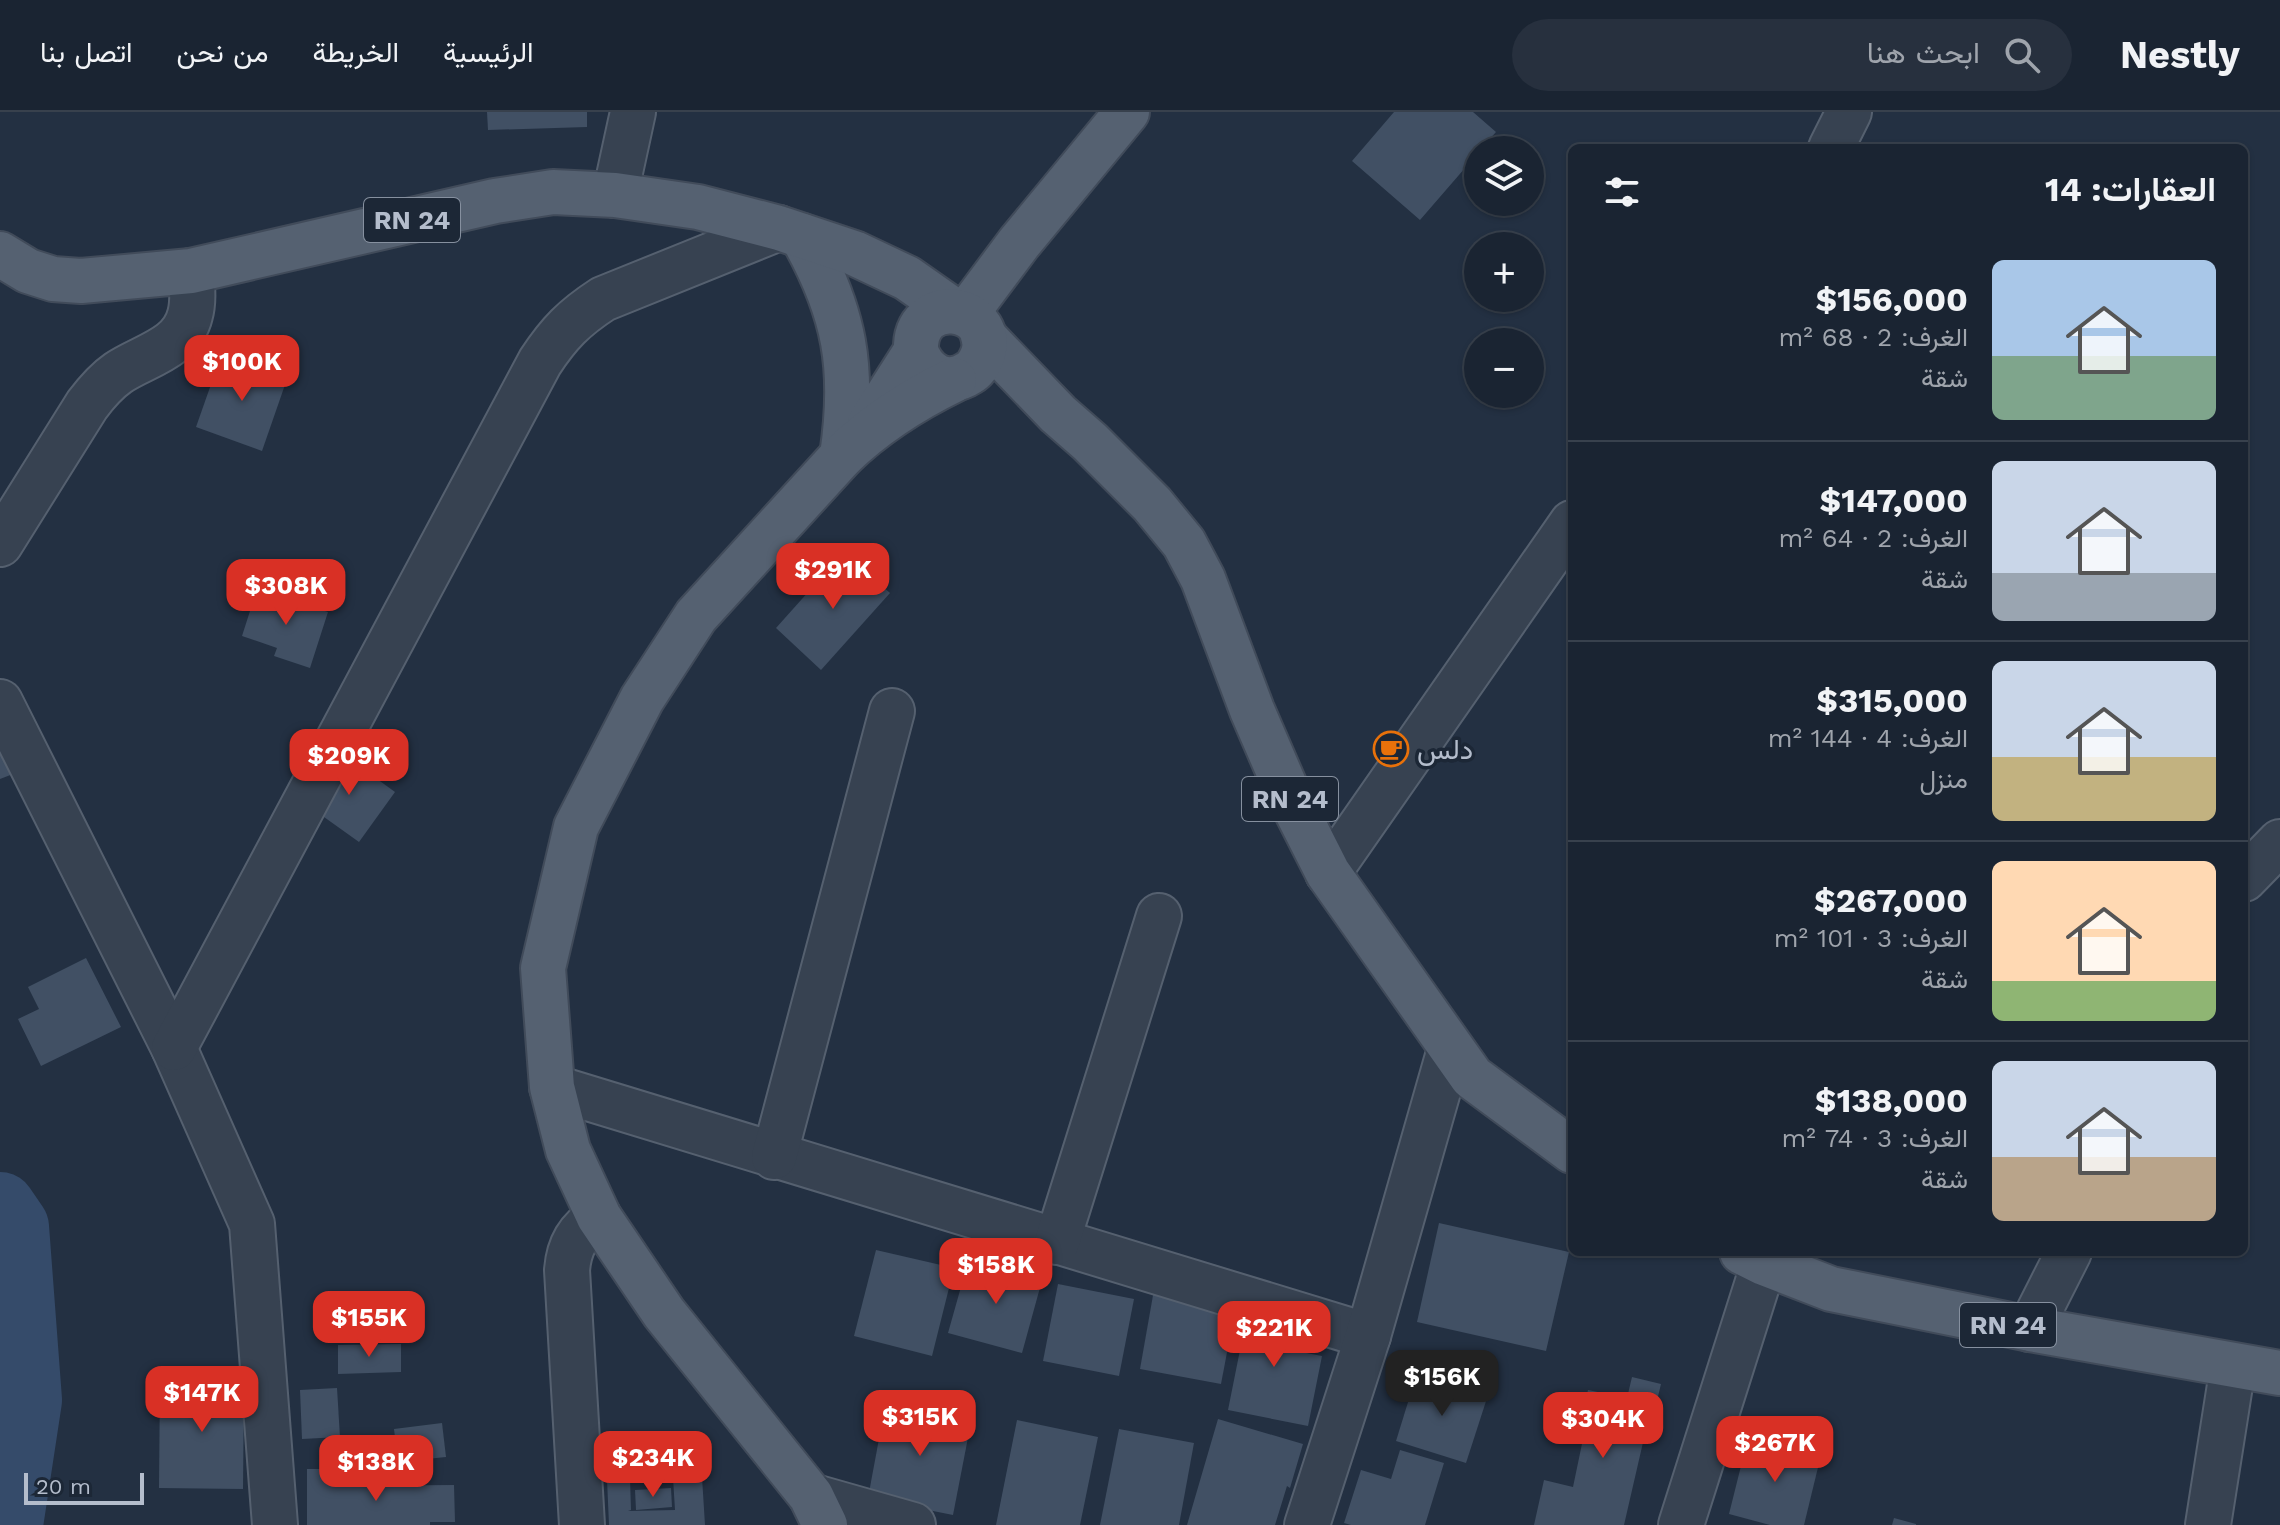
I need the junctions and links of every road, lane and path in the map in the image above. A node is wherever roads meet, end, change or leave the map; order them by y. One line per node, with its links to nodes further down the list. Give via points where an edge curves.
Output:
1 (633, 112): 5 (street)
2 (1127, 112): 9 (main road, via 1019,243)
3 (1849, 112): 4 (street)
4 (1833, 144)
5 (615, 195): 6 (main road, RN 24, via 698,207); 8 (main road, RN 24, via 553,192 495,201)
6 (803, 236): 9 (main road, RN 24, via 881,264); 10 (main road, RN 24, via 876,287); 13 (main road, via 835,305 844,342); 22 (street, via 603,299 556,337)
7 (0, 254): 8 (main road, RN 24, via 53,279)
8 (191, 271): 15 (street, via 190,316 180,336 102,386)
9 (968, 320): 10 (main road, via 941,311 920,326); 11 (main road, via 984,348 974,370); 12 (main road, RN 24)
10 (915, 345): 11 (main road, via 919,361 933,376); 13 (main road)
11 (959, 378): 12 (main road, RN 24, via 1013,391); 13 (main road, via 905,407)
12 (1058, 414): 19 (main road, RN 24, via 1152,504 1184,543 1283,783)
13 (851, 447): 24 (main road, via 696,616 642,699 576,827 543,968)
14 (1568, 529): 19 (street)
15 (0, 544)
16 (0, 702): 22 (street)
17 (892, 711): 26 (street)
18 (2280, 842): 20 (street)
19 (1328, 873): 23 (main road, RN 24)
20 (2248, 875)
21 (1159, 916): 28 (street)
22 (174, 1048): 36 (street, via 252,1224)
23 (1450, 1049): 25 (main road, RN 24, via 1472,1077); 32 (street)
24 (552, 1087): 26 (street); 27 (main road, via 568,1150)
25 (1568, 1148)
26 (774, 1157): 28 (street)
27 (599, 1217): 35 (main road, via 664,1313); 37 (street, via 578,1234 567,1270)
28 (1057, 1242): 32 (street)
29 (2067, 1256): 31 (street)
30 (1753, 1257): 31 (main road, RN 24, via 1831,1289); 40 (street)
31 (2030, 1329): 33 (main road, RN 24)
32 (1368, 1336): 39 (street)
33 (2233, 1366): 34 (main road, RN 24); 41 (street)
34 (2280, 1373)
35 (818, 1510): 38 (street)
36 (275, 1525)
37 (582, 1525)
38 (913, 1525)
39 (1307, 1525)
40 (1681, 1525)
41 (2208, 1525)

